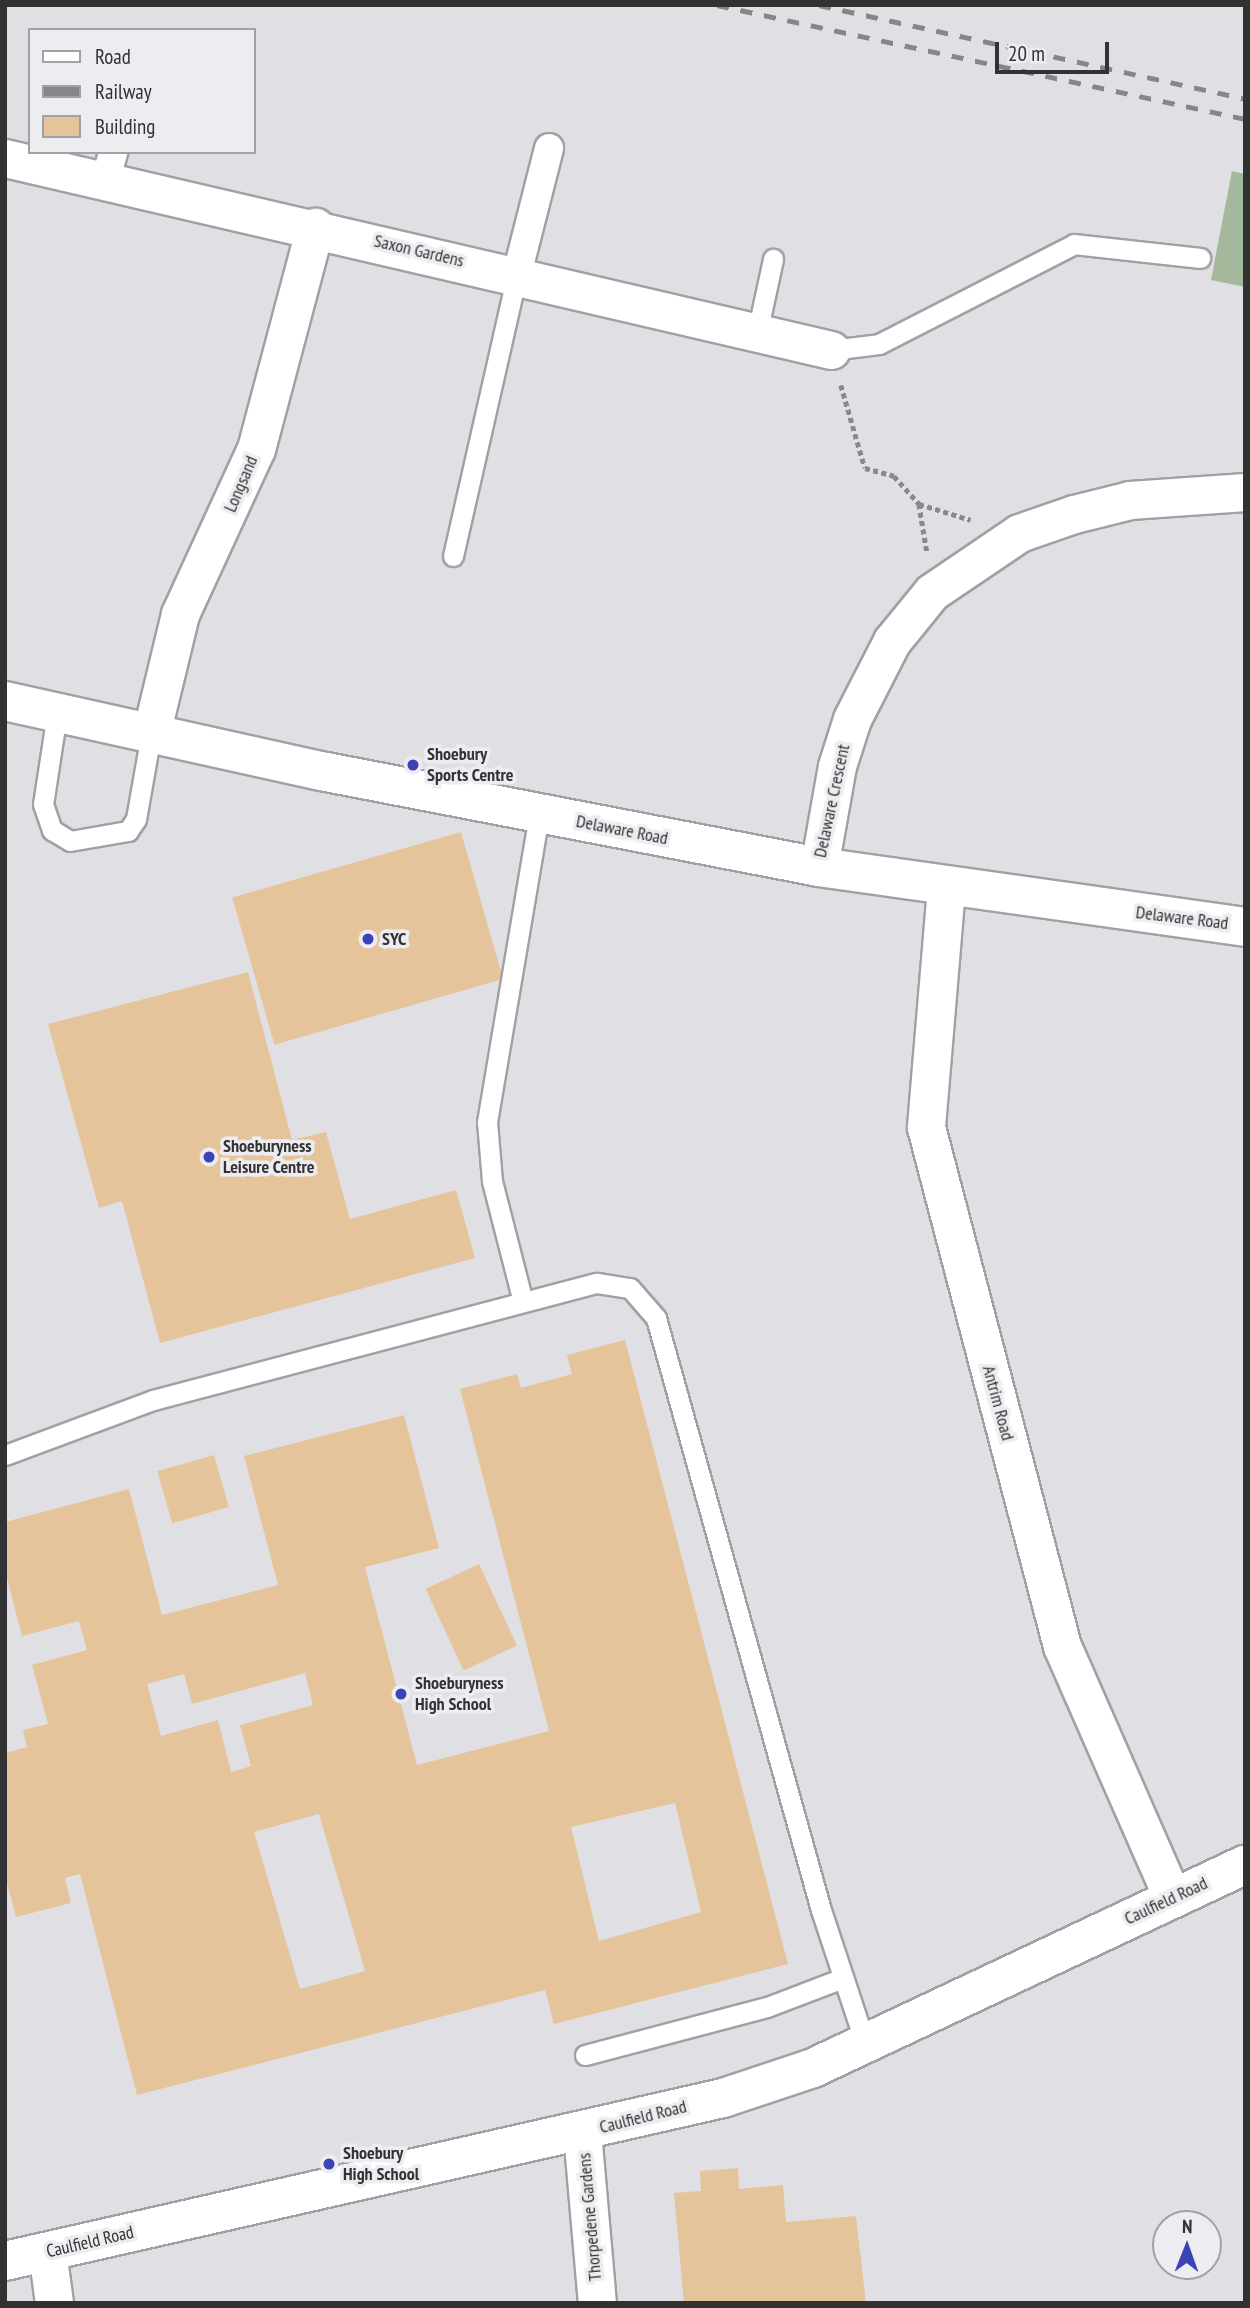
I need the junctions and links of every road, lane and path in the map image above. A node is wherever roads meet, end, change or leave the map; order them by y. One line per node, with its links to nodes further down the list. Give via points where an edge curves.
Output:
1 (549, 148): 7 (street)
2 (5, 158): 3 (street, Saxon Gardens)
3 (109, 166): 4 (street, Saxon Gardens)
4 (315, 227): 7 (street, Saxon Gardens); 15 (street, Longsand, via 256,449 180,614)
5 (774, 258): 8 (lane)
6 (1200, 258): 9 (lane, via 1074,244 879,344)
7 (517, 274): 8 (street, Saxon Gardens); 12 (lane)
8 (757, 333): 9 (street, Saxon Gardens)
9 (831, 350): 11 (path, via 865,467 894,476 919,504)
10 (1245, 492): 11 (street, Delaware Crescent, via 1130,500)
11 (1019, 533): 17 (street, Delaware Crescent, via 932,592 892,641 852,719 836,766)
12 (453, 556)
13 (5, 701): 14 (street, Delaware Road)
14 (57, 713): 15 (street, Delaware Road); 15 (lane, via 43,804 52,830 70,841 128,831 136,819)
15 (151, 734): 16 (street, Delaware Road)
16 (539, 814): 17 (street, Delaware Road); 20 (lane, via 487,1122 492,1181)
17 (819, 867): 18 (street, Delaware Road)
18 (946, 888): 19 (street, Delaware Road); 23 (street, Antrim Road, via 926,1127 1062,1646)
19 (1245, 926)
20 (523, 1302): 21 (lane, via 153,1400); 24 (lane, via 614,1282 646,1301 656,1318)
21 (5, 1455)
22 (1245, 1865): 23 (street, Caulfield Road)
23 (1172, 1897): 25 (street, Caulfield Road)
24 (842, 1978): 25 (lane); 26 (lane, via 767,2007)
25 (865, 2043): 27 (street, Caulfield Road, via 813,2068 723,2098)
26 (584, 2055)
27 (582, 2132): 28 (street, Caulfield Road); 31 (street, Thorpedene Gardens)
28 (47, 2251): 29 (street, Caulfield Road); 30 (street)
29 (5, 2261)
30 (54, 2303)
31 (597, 2303)

